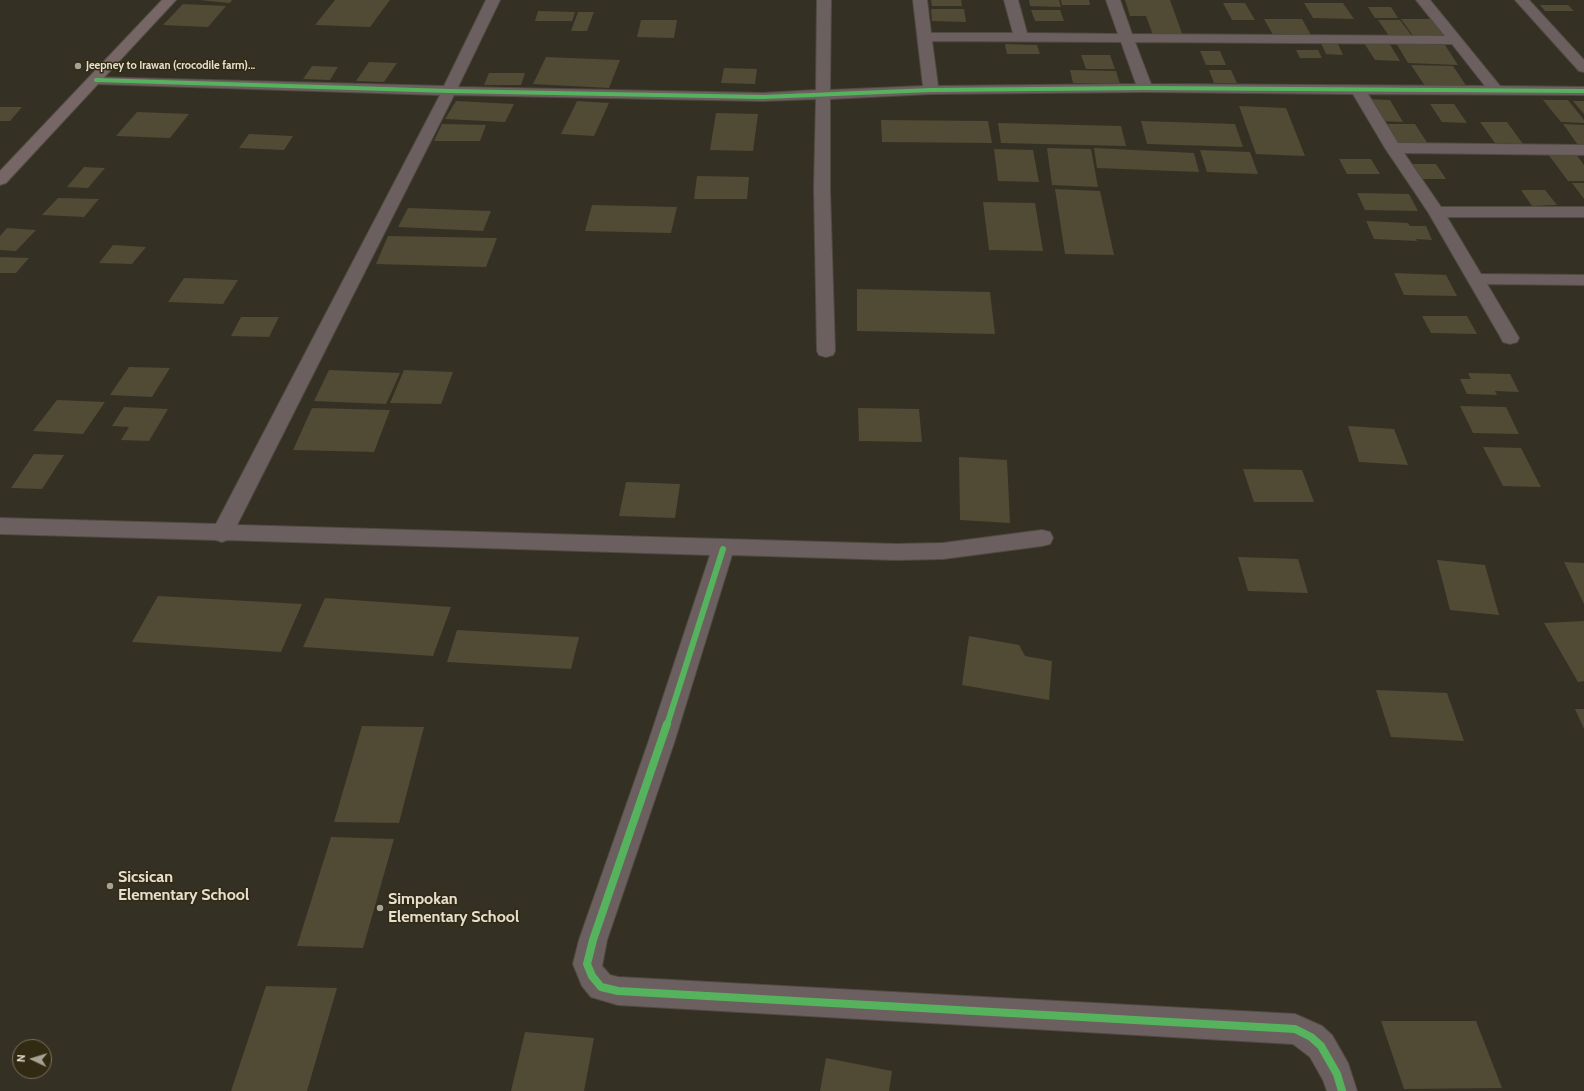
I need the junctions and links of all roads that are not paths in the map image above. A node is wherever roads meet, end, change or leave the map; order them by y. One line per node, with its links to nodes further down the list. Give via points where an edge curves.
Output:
1 (169, 0): 14 (main road)
2 (493, 0): 19 (street)
3 (824, 0): 21 (street)
4 (920, 0): 9 (street)
5 (1011, 0): 10 (street)
6 (1113, 0): 11 (street)
7 (1423, 0): 12 (street)
8 (1522, 0): 13 (street)
9 (926, 37): 10 (street); 16 (street)
10 (1021, 37): 11 (street)
11 (1126, 37): 12 (street); 15 (street)
12 (1455, 40): 18 (street)
13 (1584, 68)
14 (96, 80): 19 (street); 24 (main road)
15 (1145, 88): 16 (street); 17 (street)
16 (931, 90): 21 (street)
17 (1358, 90): 18 (street); 22 (street)
18 (1496, 90): 20 (street)
19 (449, 91): 21 (street, via 762,97); 32 (street)
20 (1584, 91)
21 (823, 94): 30 (street, via 822,189)
22 (1393, 148): 23 (street); 25 (street)
23 (1584, 150)
24 (0, 180)
25 (1436, 212): 26 (street); 27 (street)
26 (1584, 212)
27 (1474, 279): 28 (street); 29 (street)
28 (1584, 280)
29 (1510, 338)
30 (826, 351)
31 (0, 526): 32 (street)
32 (222, 534): 34 (street)
33 (1042, 538): 34 (street, via 943,551)
34 (723, 548): 35 (street, via 661,743 593,940 587,964 601,987 626,992 1295,1029 1321,1046 1337,1074)
35 (1342, 1091)

